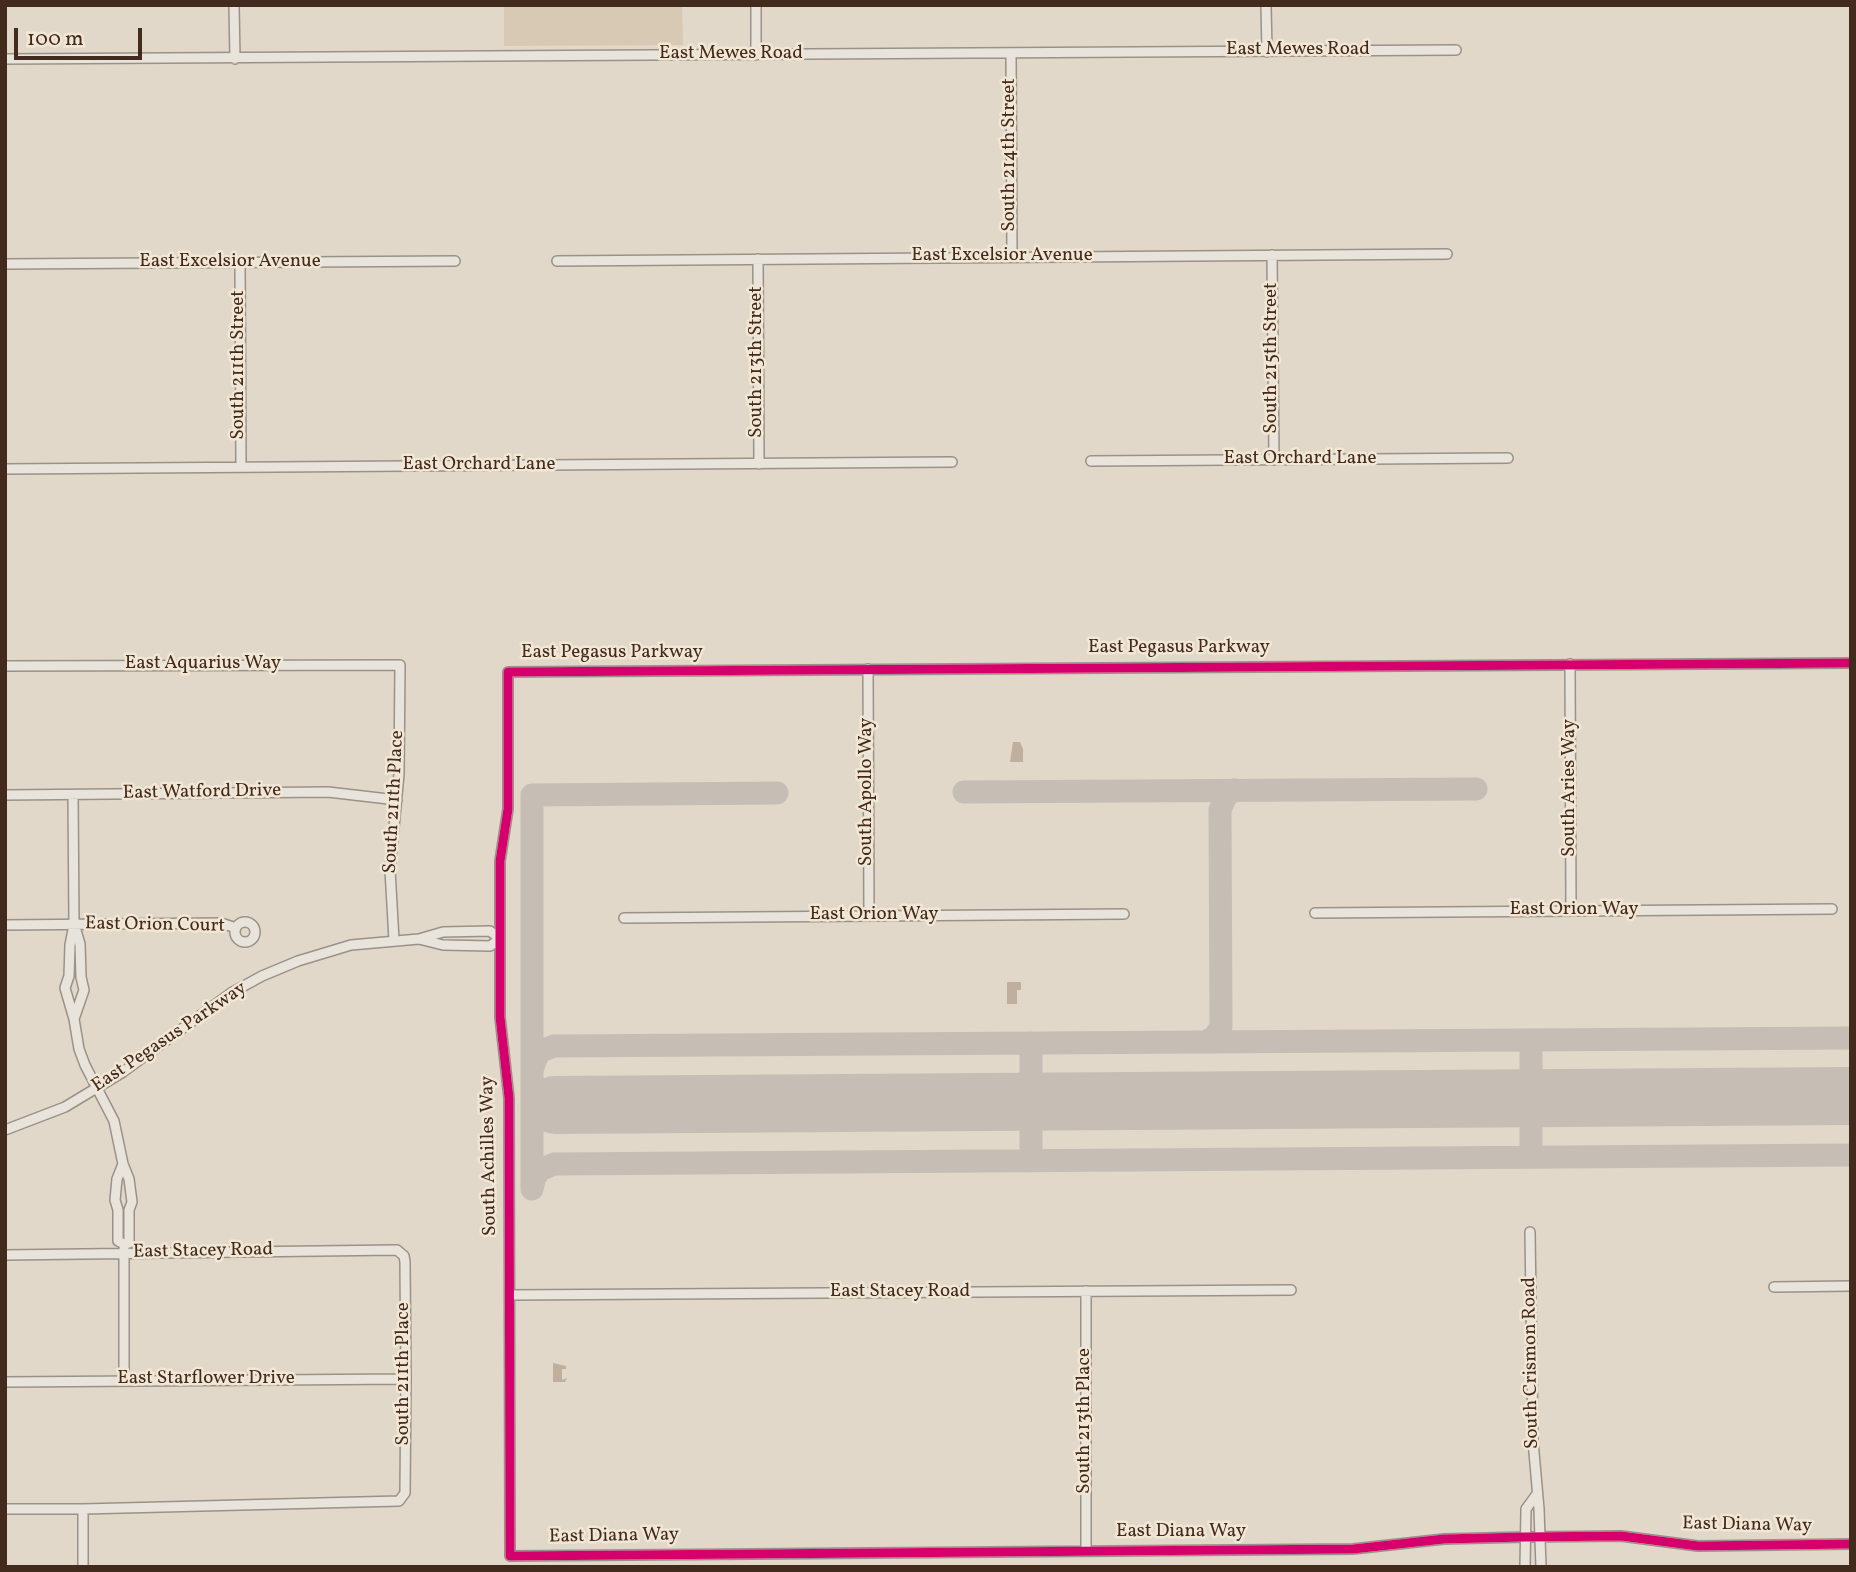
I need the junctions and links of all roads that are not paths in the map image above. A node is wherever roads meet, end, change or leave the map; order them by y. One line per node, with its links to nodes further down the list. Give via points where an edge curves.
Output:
1 (234, 5): 9 (street)
2 (756, 5): 7 (street)
3 (1266, 5): 6 (street)
4 (1456, 50): 6 (street, East Mewes Road)
5 (1010, 52): 6 (street, East Mewes Road); 7 (street, East Mewes Road); 12 (street, South 214th Street)
6 (1267, 52)
7 (757, 55): 9 (street, East Mewes Road)
8 (5, 59): 9 (street, East Mewes Road)
9 (235, 59)
10 (1447, 254): 11 (street, East Excelsior Avenue)
11 (1272, 255): 12 (street, East Excelsior Avenue); 19 (street, South 215th Street)
12 (1012, 257): 13 (street, East Excelsior Avenue)
13 (758, 260): 15 (street, East Excelsior Avenue); 22 (street, South 213th Street)
14 (455, 261): 16 (street, East Excelsior Avenue)
15 (557, 261)
16 (240, 263): 17 (street, East Excelsior Avenue); 23 (street, South 211th Street)
17 (5, 264)
18 (1508, 458): 19 (street, East Orchard Lane)
19 (1273, 460): 20 (street, East Orchard Lane)
20 (1091, 461)
21 (952, 462): 22 (street, East Orchard Lane)
22 (759, 464): 23 (street, East Orchard Lane)
23 (241, 467): 24 (street, East Orchard Lane)
24 (5, 469)
25 (1851, 663): 26 (street, East Pegasus Parkway)
26 (1570, 664): 29 (street, East Pegasus Parkway); 35 (street, South Aries Way)
27 (400, 665): 28 (street, East Aquarius Way); 33 (street, South 211th Place)
28 (5, 666)
29 (867, 669): 30 (street, East Pegasus Parkway); 38 (street, South Apollo Way)
30 (508, 672): 43 (street, South Achilles Way, via 508,809 500,861)
31 (5, 795): 32 (street, East Watford Drive)
32 (74, 795): 33 (street, East Watford Drive, via 328,792); 40 (street)
33 (397, 800): 44 (street, South 211th Place, via 390,870)
34 (1832, 909): 35 (street, East Orion Way)
35 (1571, 911): 36 (street, East Orion Way)
36 (1315, 913)
37 (1125, 914): 38 (street, East Orion Way)
38 (869, 916): 39 (street, East Orion Way)
39 (624, 918)
40 (74, 925): 41 (street); 42 (street, East Orion Court, via 221,923); 45 (street); 46 (street)
41 (5, 926)
42 (236, 928)
43 (500, 939): 44 (street, East Pegasus Parkway, via 490,932 443,932); 61 (street, South Achilles Way, via 500,1033 509,1098)
44 (394, 940): 48 (street, East Pegasus Parkway, via 341,948 262,976)
45 (68, 981): 46 (street); 47 (street, via 65,988)
46 (82, 981): 47 (street, via 84,989)
47 (74, 1019): 48 (street, via 79,1049)
48 (98, 1088): 49 (street, East Pegasus Parkway, via 65,1107); 50 (street, via 114,1121)
49 (5, 1130)
50 (123, 1164): 51 (street, via 117,1179); 52 (street, via 129,1179)
51 (118, 1210): 52 (street); 54 (street, via 118,1241)
52 (130, 1210): 54 (street, via 130,1243)
53 (1530, 1232): 65 (street, South Crismon Road)
54 (125, 1249): 55 (street, East Stacey Road); 56 (street, East Stacey Road); 63 (street)
55 (401, 1252): 62 (street, South 211th Place, via 405,1262)
56 (5, 1255)
57 (1851, 1286): 58 (street)
58 (1774, 1287)
59 (1291, 1290): 60 (street, East Stacey Road)
60 (1086, 1291): 61 (street, East Stacey Road); 71 (street, South 213th Place)
61 (510, 1296): 72 (street, South Achilles Way)
62 (406, 1379): 63 (street, East Starflower Drive); 67 (street, South 211th Place, via 404,1498 392,1502)
63 (124, 1380): 64 (street, East Starflower Drive)
64 (5, 1382)
65 (1537, 1494): 68 (street, South Crismon Road, via 1526,1509); 69 (street, South Crismon Road)
66 (5, 1508): 67 (street)
67 (83, 1509): 73 (street)
68 (1524, 1536): 69 (street, East Diana Way); 71 (street, East Diana Way, via 1353,1549); 74 (street, South Crismon Road)
69 (1540, 1536): 70 (street, East Diana Way, via 1621,1536 1698,1546); 75 (street, South Crismon Road)
70 (1851, 1544)
71 (1086, 1551): 72 (street, East Diana Way)
72 (510, 1556)
73 (83, 1567)
74 (1525, 1567)
75 (1541, 1567)

